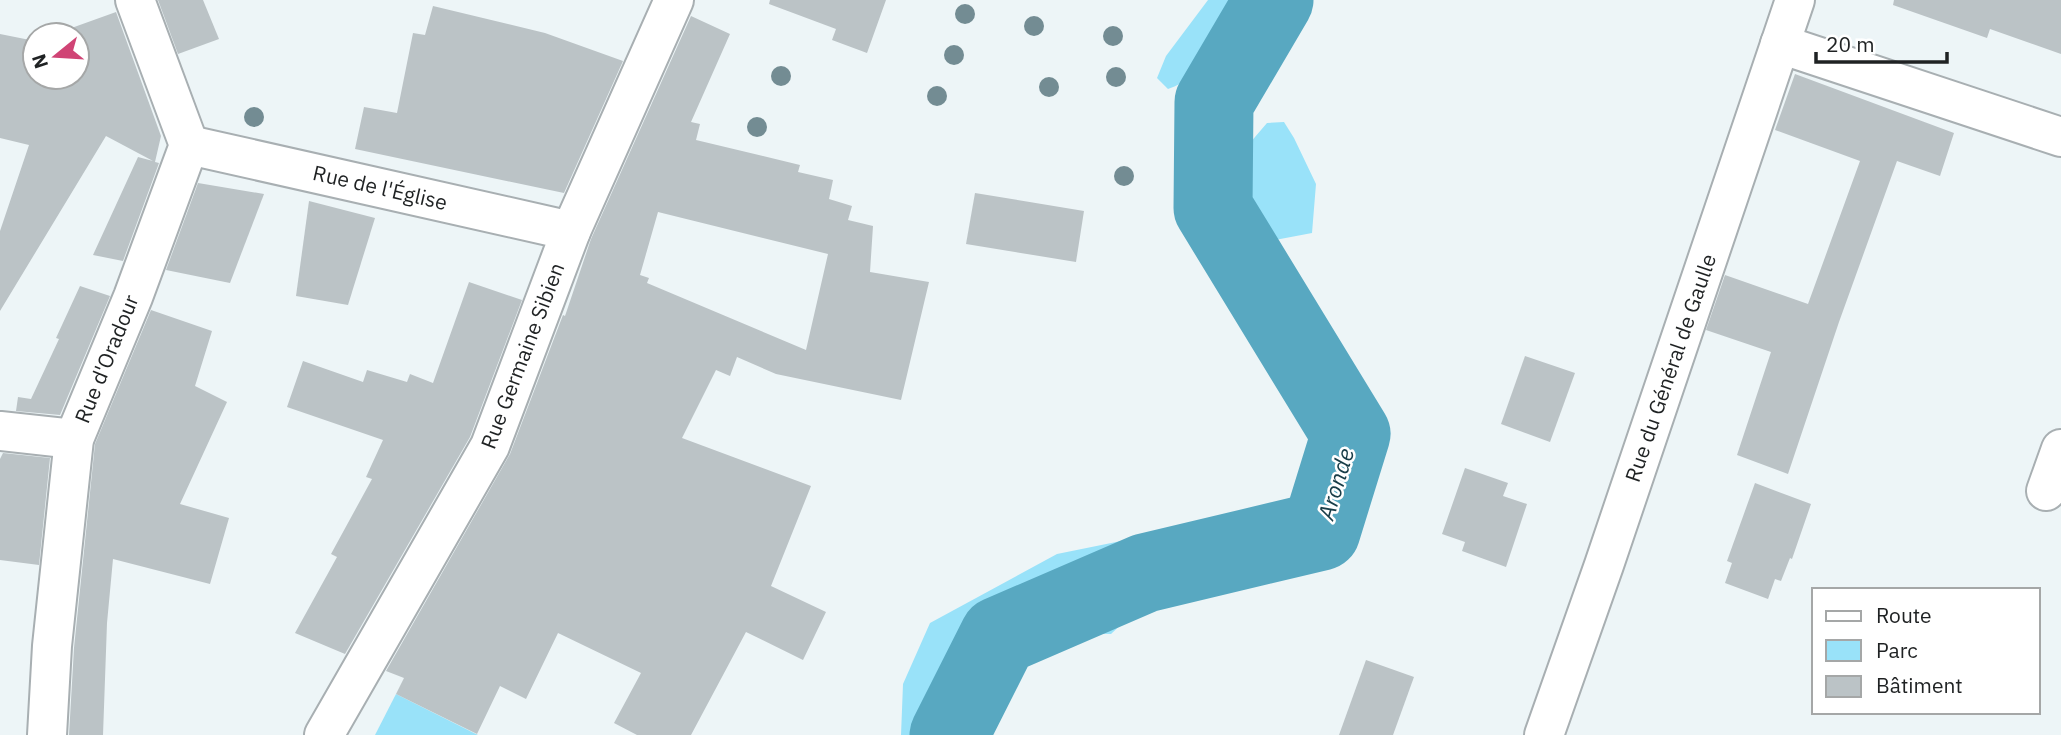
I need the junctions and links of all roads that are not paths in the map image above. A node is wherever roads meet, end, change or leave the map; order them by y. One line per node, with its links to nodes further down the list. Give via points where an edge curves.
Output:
1 (135, 0): 6 (street)
2 (674, 0): 7 (street, Rue Germaine Sibien)
3 (1795, 0): 4 (street, Rue du Général de Gaulle)
4 (1780, 44): 5 (street); 14 (street, Rue du Général de Gaulle)
5 (2061, 137)
6 (189, 145): 7 (street, Rue de l'Église); 9 (street, Rue d'Oradour, via 133,298)
7 (570, 231): 13 (street, Rue Germaine Sibien, via 490,446)
8 (0, 431): 9 (street)
9 (74, 439): 12 (street, Rue d'Oradour)
10 (2061, 449): 11 (street)
11 (2046, 491)
12 (47, 735)
13 (324, 735)
14 (1544, 735)

